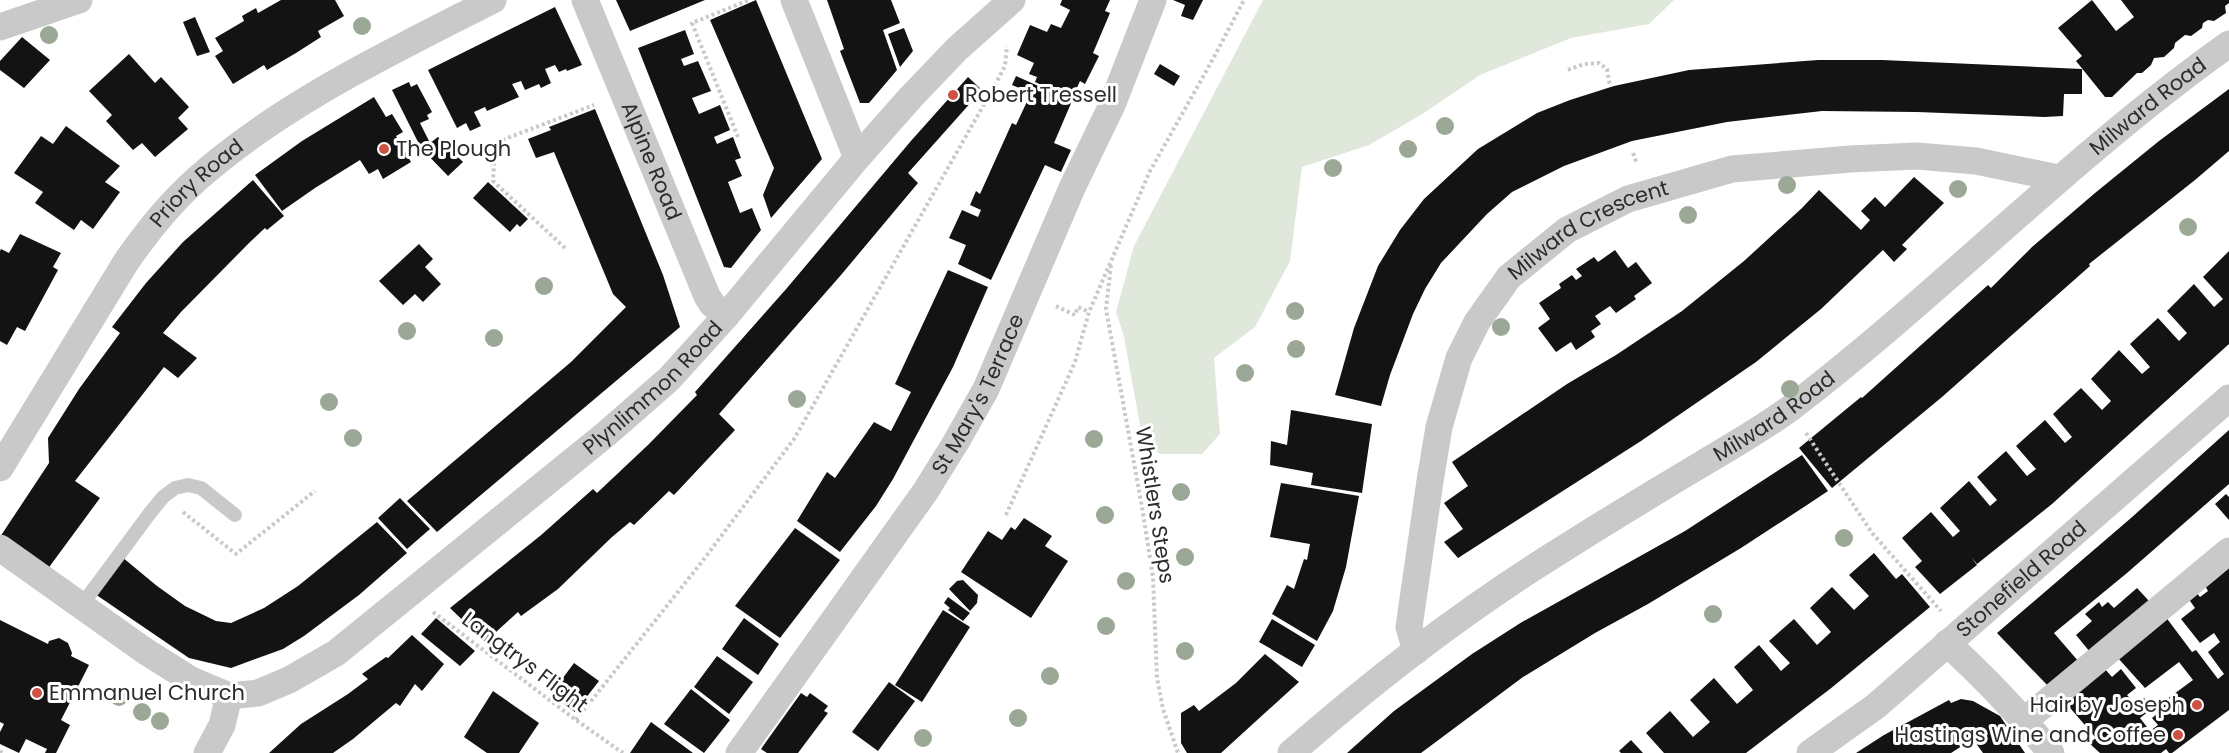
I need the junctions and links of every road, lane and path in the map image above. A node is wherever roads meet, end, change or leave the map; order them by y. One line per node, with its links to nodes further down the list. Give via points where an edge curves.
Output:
1 (79, 0): 9 (street)
2 (493, 0): 24 (street, Priory Road, via 356,70 254,134 196,179 143,238 119,272)
3 (585, 0): 21 (street, Alpine Road, via 707,296)
4 (749, 0): 14 (path, via 692,23)
5 (794, 0): 15 (street)
6 (1153, 0): 19 (street, St Mary's Terrace, via 1112,105)
7 (1244, 0): 18 (path, via 1150,171)
8 (1010, 2): 15 (street, Plynlimmon Road, via 957,49); 34 (path, via 1005,66 794,439)
9 (0, 27)
10 (2229, 44): 16 (street, Milward Road)
11 (1568, 70): 12 (path, via 1599,63 1607,69)
12 (1610, 86)
13 (597, 104): 17 (path, via 495,145 493,181)
14 (738, 137)
15 (857, 158): 21 (street, Plynlimmon Road)
16 (2058, 178): 23 (street, Milward Road, via 1896,324); 32 (street, Milward Crescent, via 1976,161 1917,156 1732,169 1628,199 1567,230 1509,277 1477,322 1459,358 1439,427 1430,481 1409,627)
17 (565, 248)
18 (1111, 261): 20 (path); 39 (path, Whistlers Steps, via 1106,309 1153,577 1157,678)
19 (1027, 294): 20 (path, via 1075,315 1077,307); 38 (street, St Mary's Terrace, via 986,389 925,492)
20 (1089, 312): 26 (path, via 1074,362)
21 (726, 316): 29 (street, Plynlimmon Road, via 638,408)
22 (2229, 398): 31 (street, Stonefield Road)
23 (1789, 409): 31 (path, via 1872,533); 32 (street, Milward Road, via 1553,555)
24 (0, 468)
25 (235, 515): 30 (lane, via 201,488 175,488 150,513)
26 (1006, 515)
27 (0, 548): 30 (street, Plynlimmon Road)
28 (2229, 551): 35 (street)
29 (410, 595): 33 (street, Plynlimmon Road, via 336,654 258,693); 34 (path, Langtrys Flight)
30 (81, 606): 33 (street, Plynlimmon Road, via 191,680)
31 (1953, 637): 35 (street); 41 (street, Stonefield Road, via 1876,705)
32 (1416, 651): 40 (street, Milward Road)
33 (229, 696): 36 (street, via 222,725)
34 (576, 720): 37 (path, Langtrys Flight)
35 (2025, 720): 42 (street)
36 (207, 753)
37 (623, 753)
38 (739, 753)
39 (1178, 753)
40 (1291, 753)
41 (1810, 753)
42 (2051, 753)

